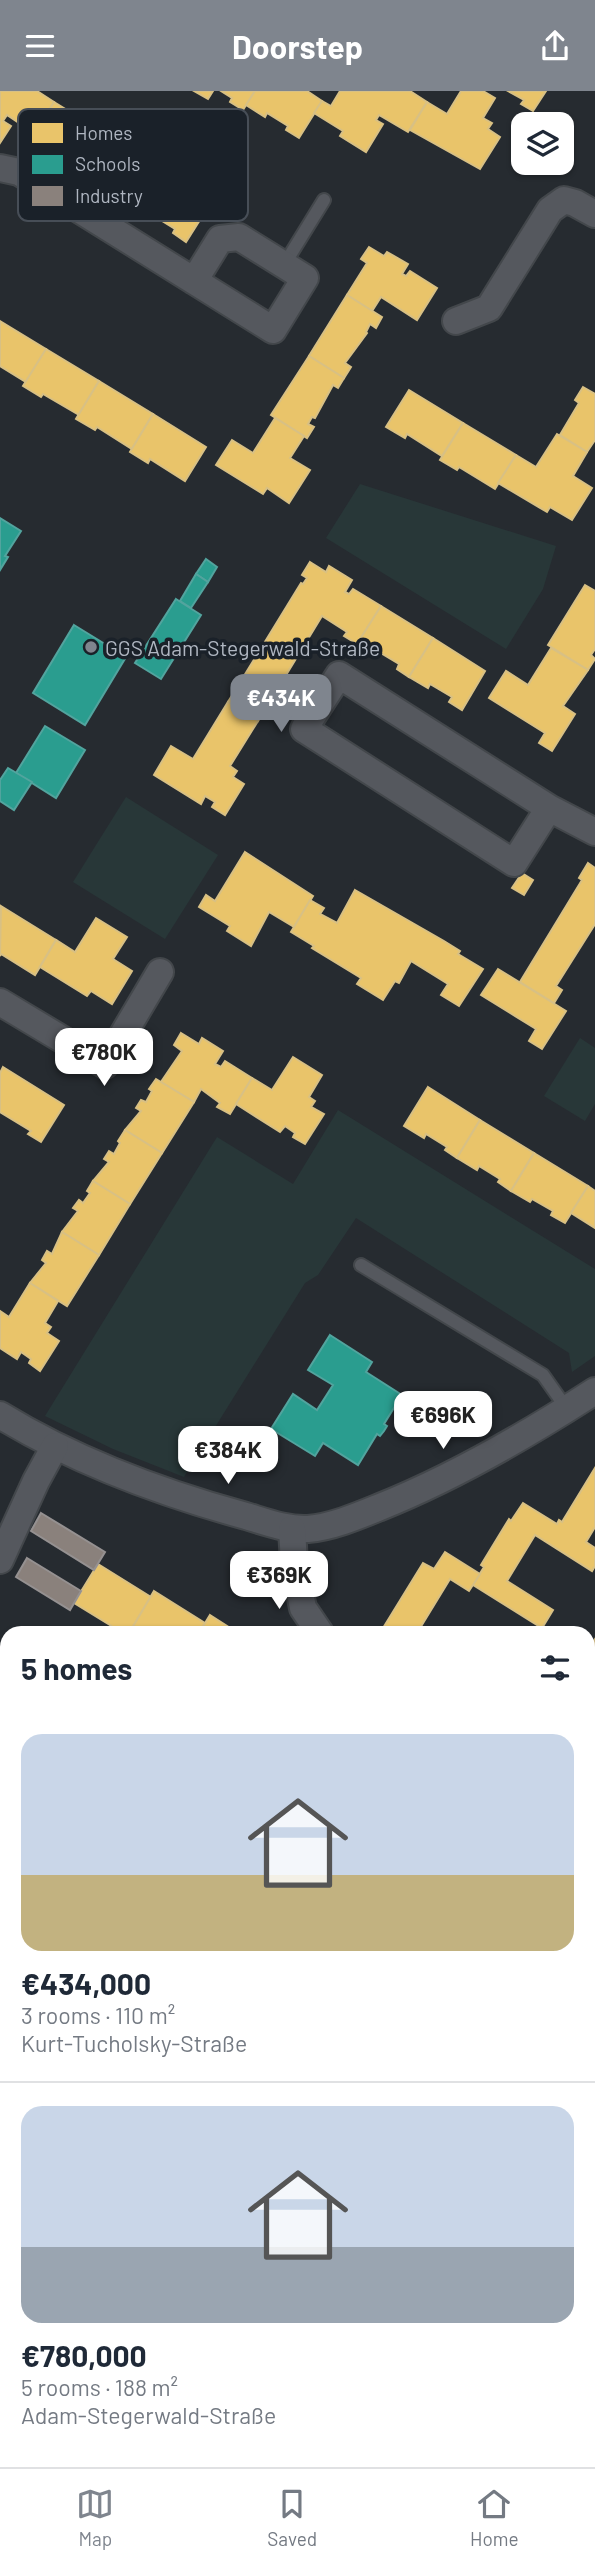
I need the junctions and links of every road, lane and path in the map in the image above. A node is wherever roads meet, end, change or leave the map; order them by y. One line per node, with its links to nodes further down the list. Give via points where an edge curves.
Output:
1 (0, 168): 2 (street)
2 (18, 172)
3 (324, 200): 6 (lane)
4 (595, 214): 8 (street, via 564,200 556,204 489,308)
5 (98, 221): 7 (street)
6 (284, 265): 7 (street, via 239,237 220,239); 7 (street, via 305,278 273,330)
7 (194, 281)
8 (456, 321)
9 (549, 808): 9 (street, via 339,674 304,729 514,863); 10 (street)
10 (595, 832)
11 (160, 972): 12 (street, via 105,1065)
12 (0, 1002)
13 (361, 1265): 15 (lane, via 543,1375)
14 (595, 1391): 15 (street)
15 (567, 1409): 18 (street, via 414,1494 359,1516 312,1529)
16 (0, 1415): 17 (street)
17 (55, 1446): 18 (street, via 151,1485); 19 (street)
18 (292, 1529): 20 (street, via 303,1608)
19 (0, 1560)
20 (313, 1626)

